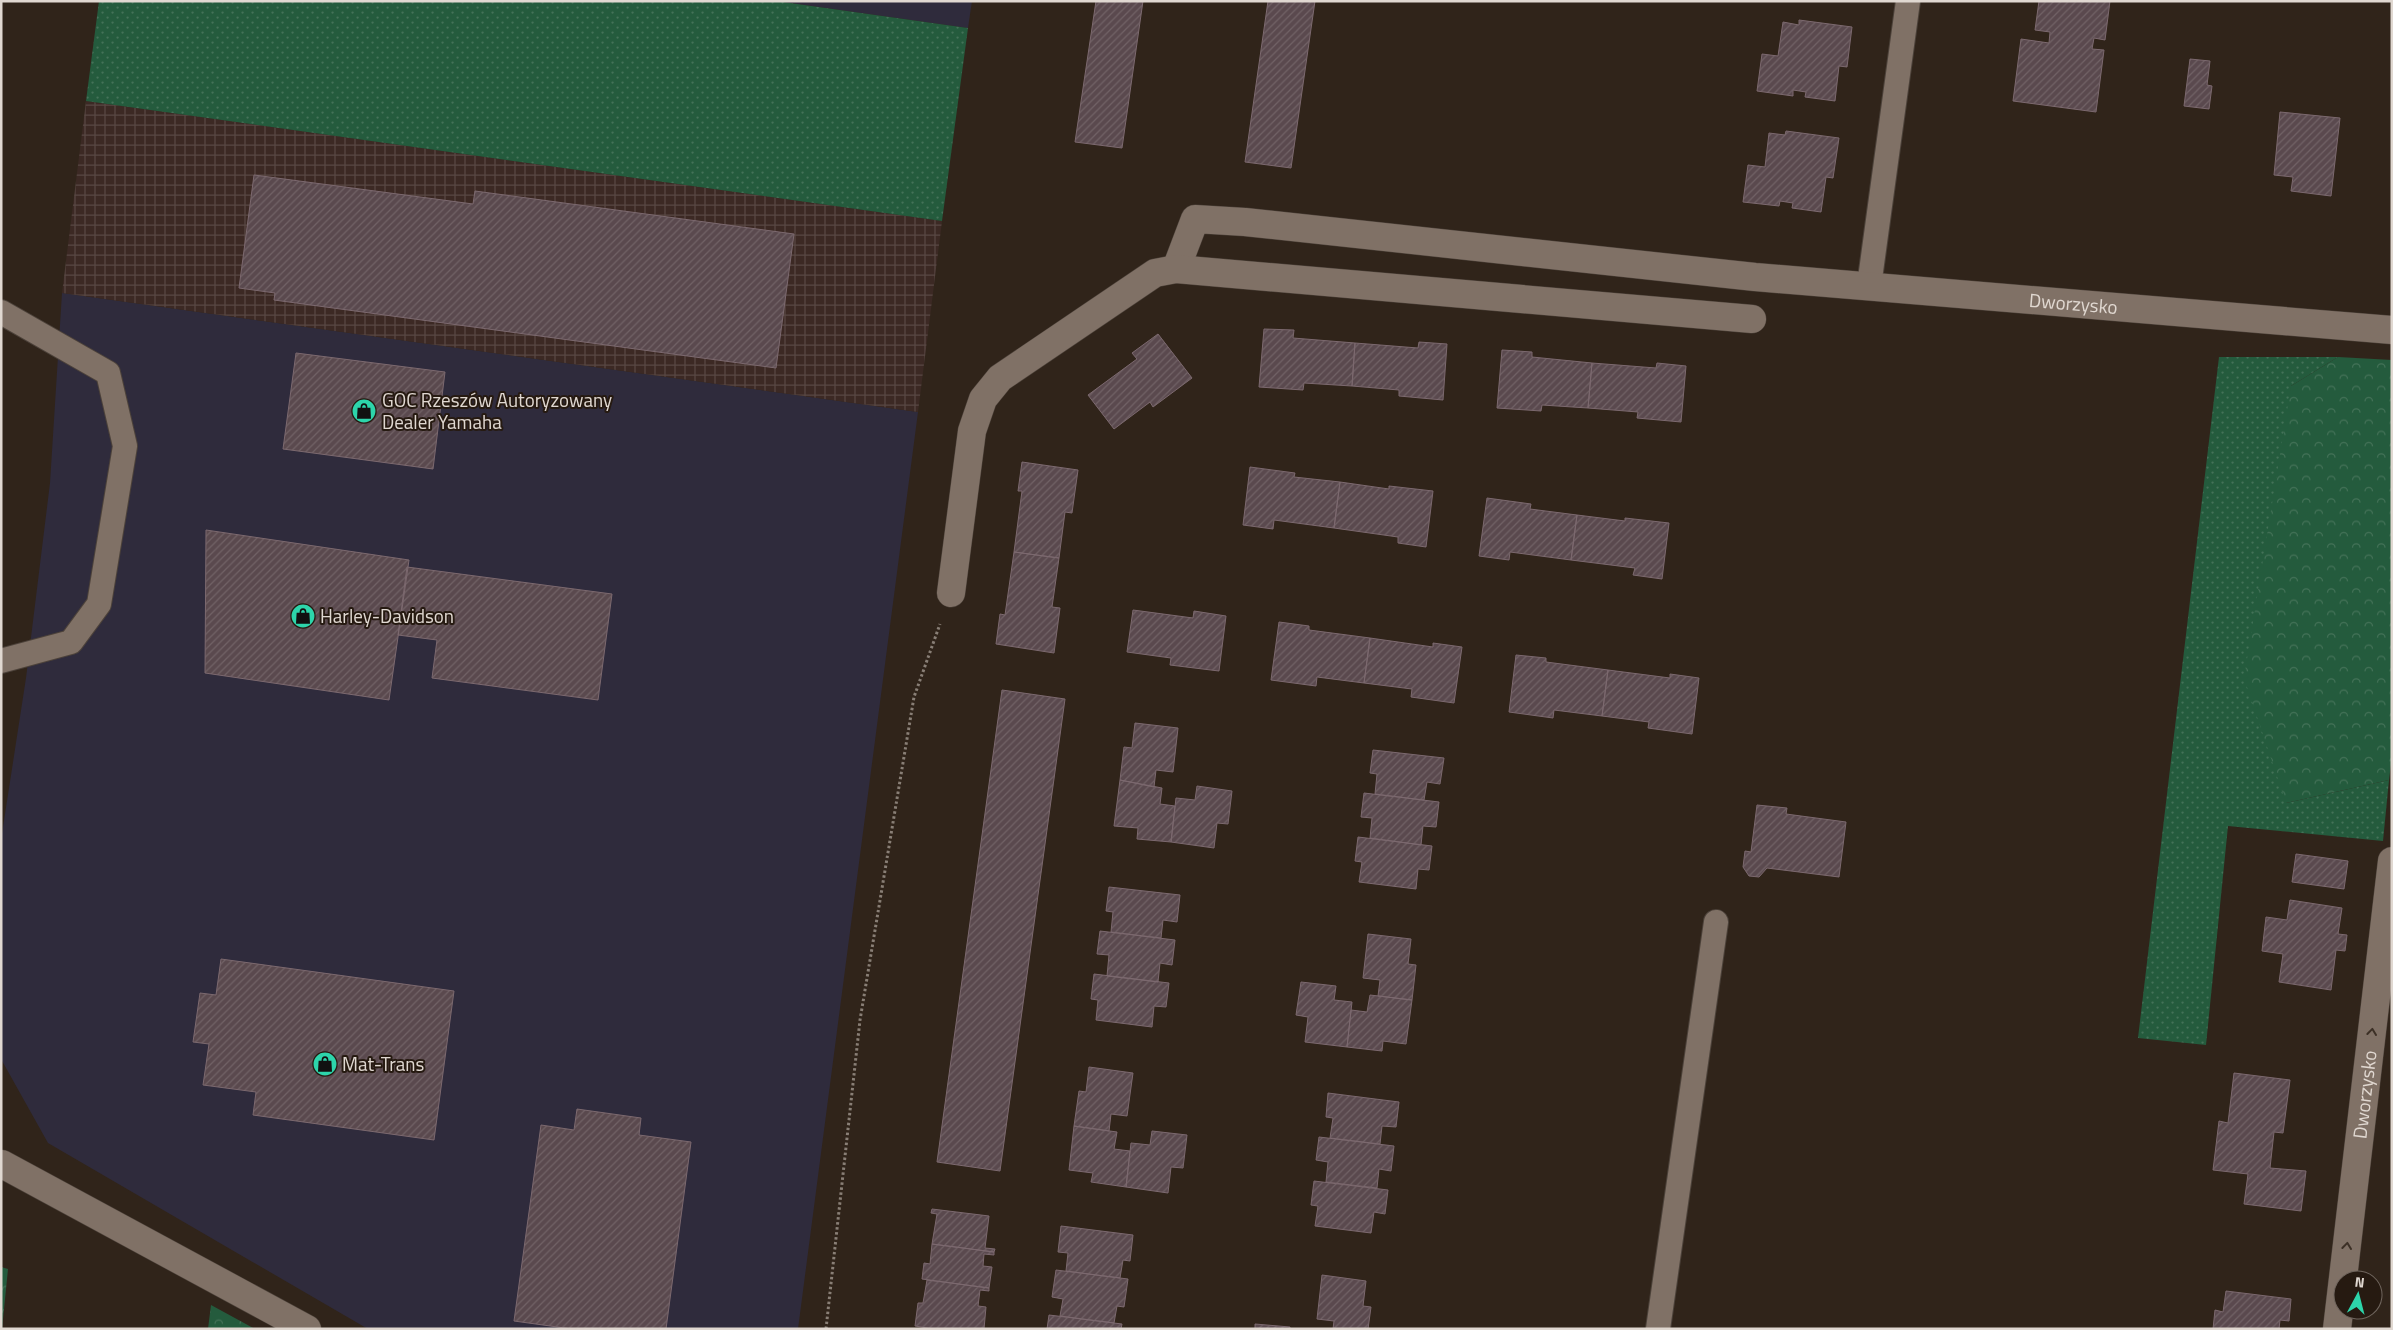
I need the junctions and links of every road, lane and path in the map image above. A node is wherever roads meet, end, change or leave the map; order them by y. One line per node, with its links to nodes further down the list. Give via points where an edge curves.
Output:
1 (1908, 1): 3 (lane)
2 (1176, 269): 3 (street, Dworzysko, via 1195,219); 5 (street); 7 (street, via 1155,273 1000,378 983,399 972,431)
3 (1869, 286): 6 (street, Dworzysko)
4 (1, 312): 8 (lane, via 108,374 125,446 100,604 71,642)
5 (1752, 319)
6 (2392, 330)
7 (951, 593): 13 (path, via 914,696 860,1020)
8 (1, 661)
9 (2392, 861): 15 (street, Dworzysko, one-way to 9)
10 (1716, 922): 14 (lane)
11 (1, 1164): 12 (street)
12 (307, 1329)
13 (826, 1329)
14 (1658, 1329)
15 (2337, 1329)

